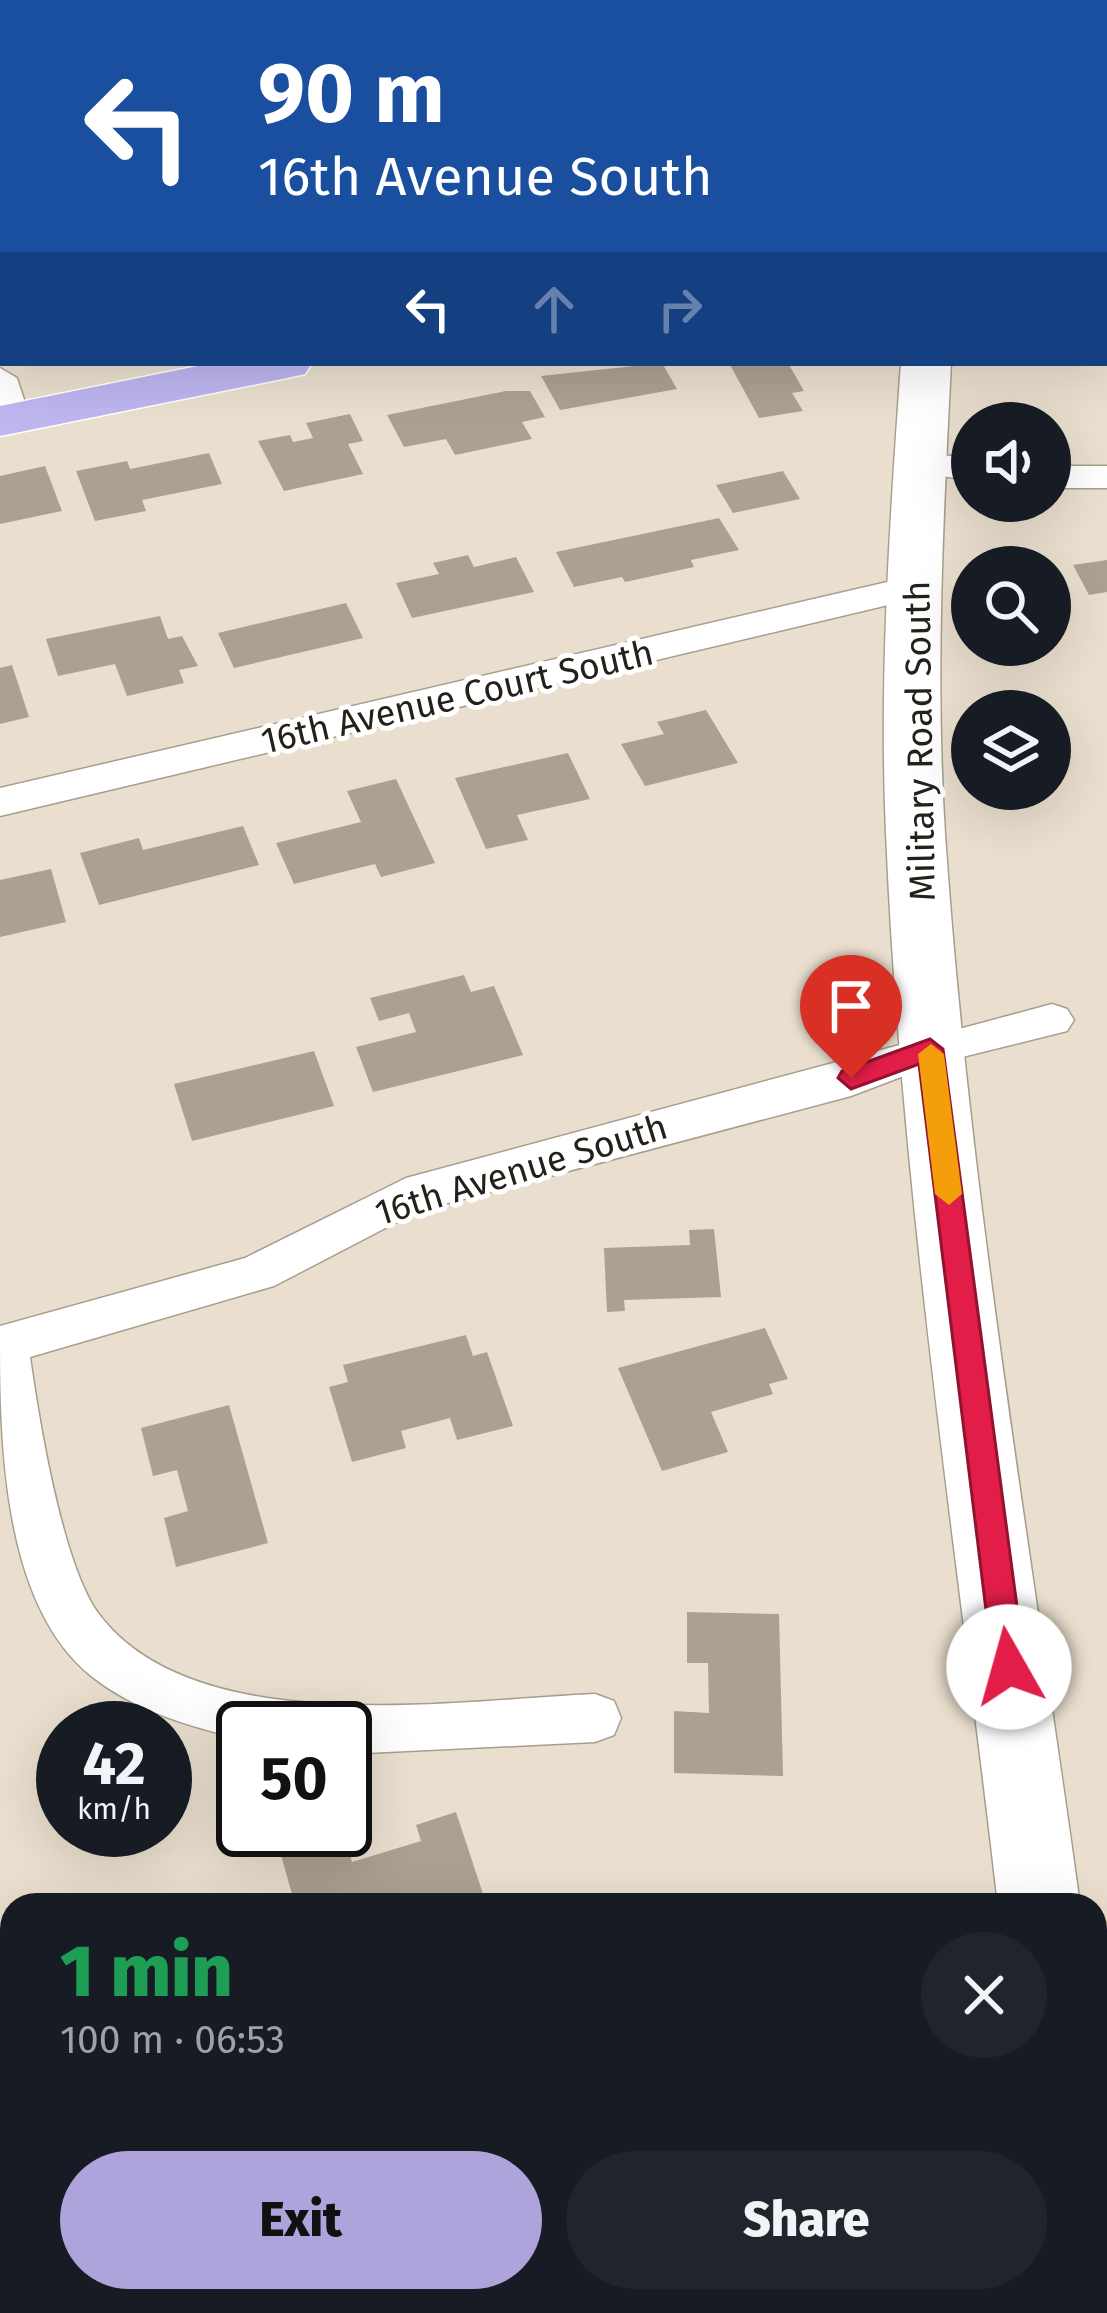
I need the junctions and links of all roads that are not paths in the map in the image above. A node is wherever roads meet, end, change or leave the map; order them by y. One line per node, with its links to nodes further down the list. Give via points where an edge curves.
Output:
1 (267, 366): 3 (main road)
2 (927, 366): 4 (main road, Military Road South)
3 (4, 406)
4 (946, 467): 7 (main road, Military Road South)
5 (1071, 477): 6 (street)
6 (1107, 477)
7 (914, 588): 8 (street, 16th Avenue Court South); 10 (main road, Military Road South, via 916,829)
8 (0, 802)
9 (1052, 1020): 10 (street, 16th Avenue South)
10 (930, 1049): 11 (street, 16th Avenue South, via 851,1078 406,1196 258,1273); 15 (main road, Military Road South)
11 (3, 1345): 12 (street, via 14,1427 62,1599 122,1668)
12 (216, 1710)
13 (595, 1718): 14 (street)
14 (372, 1729)
15 (1037, 1893)

